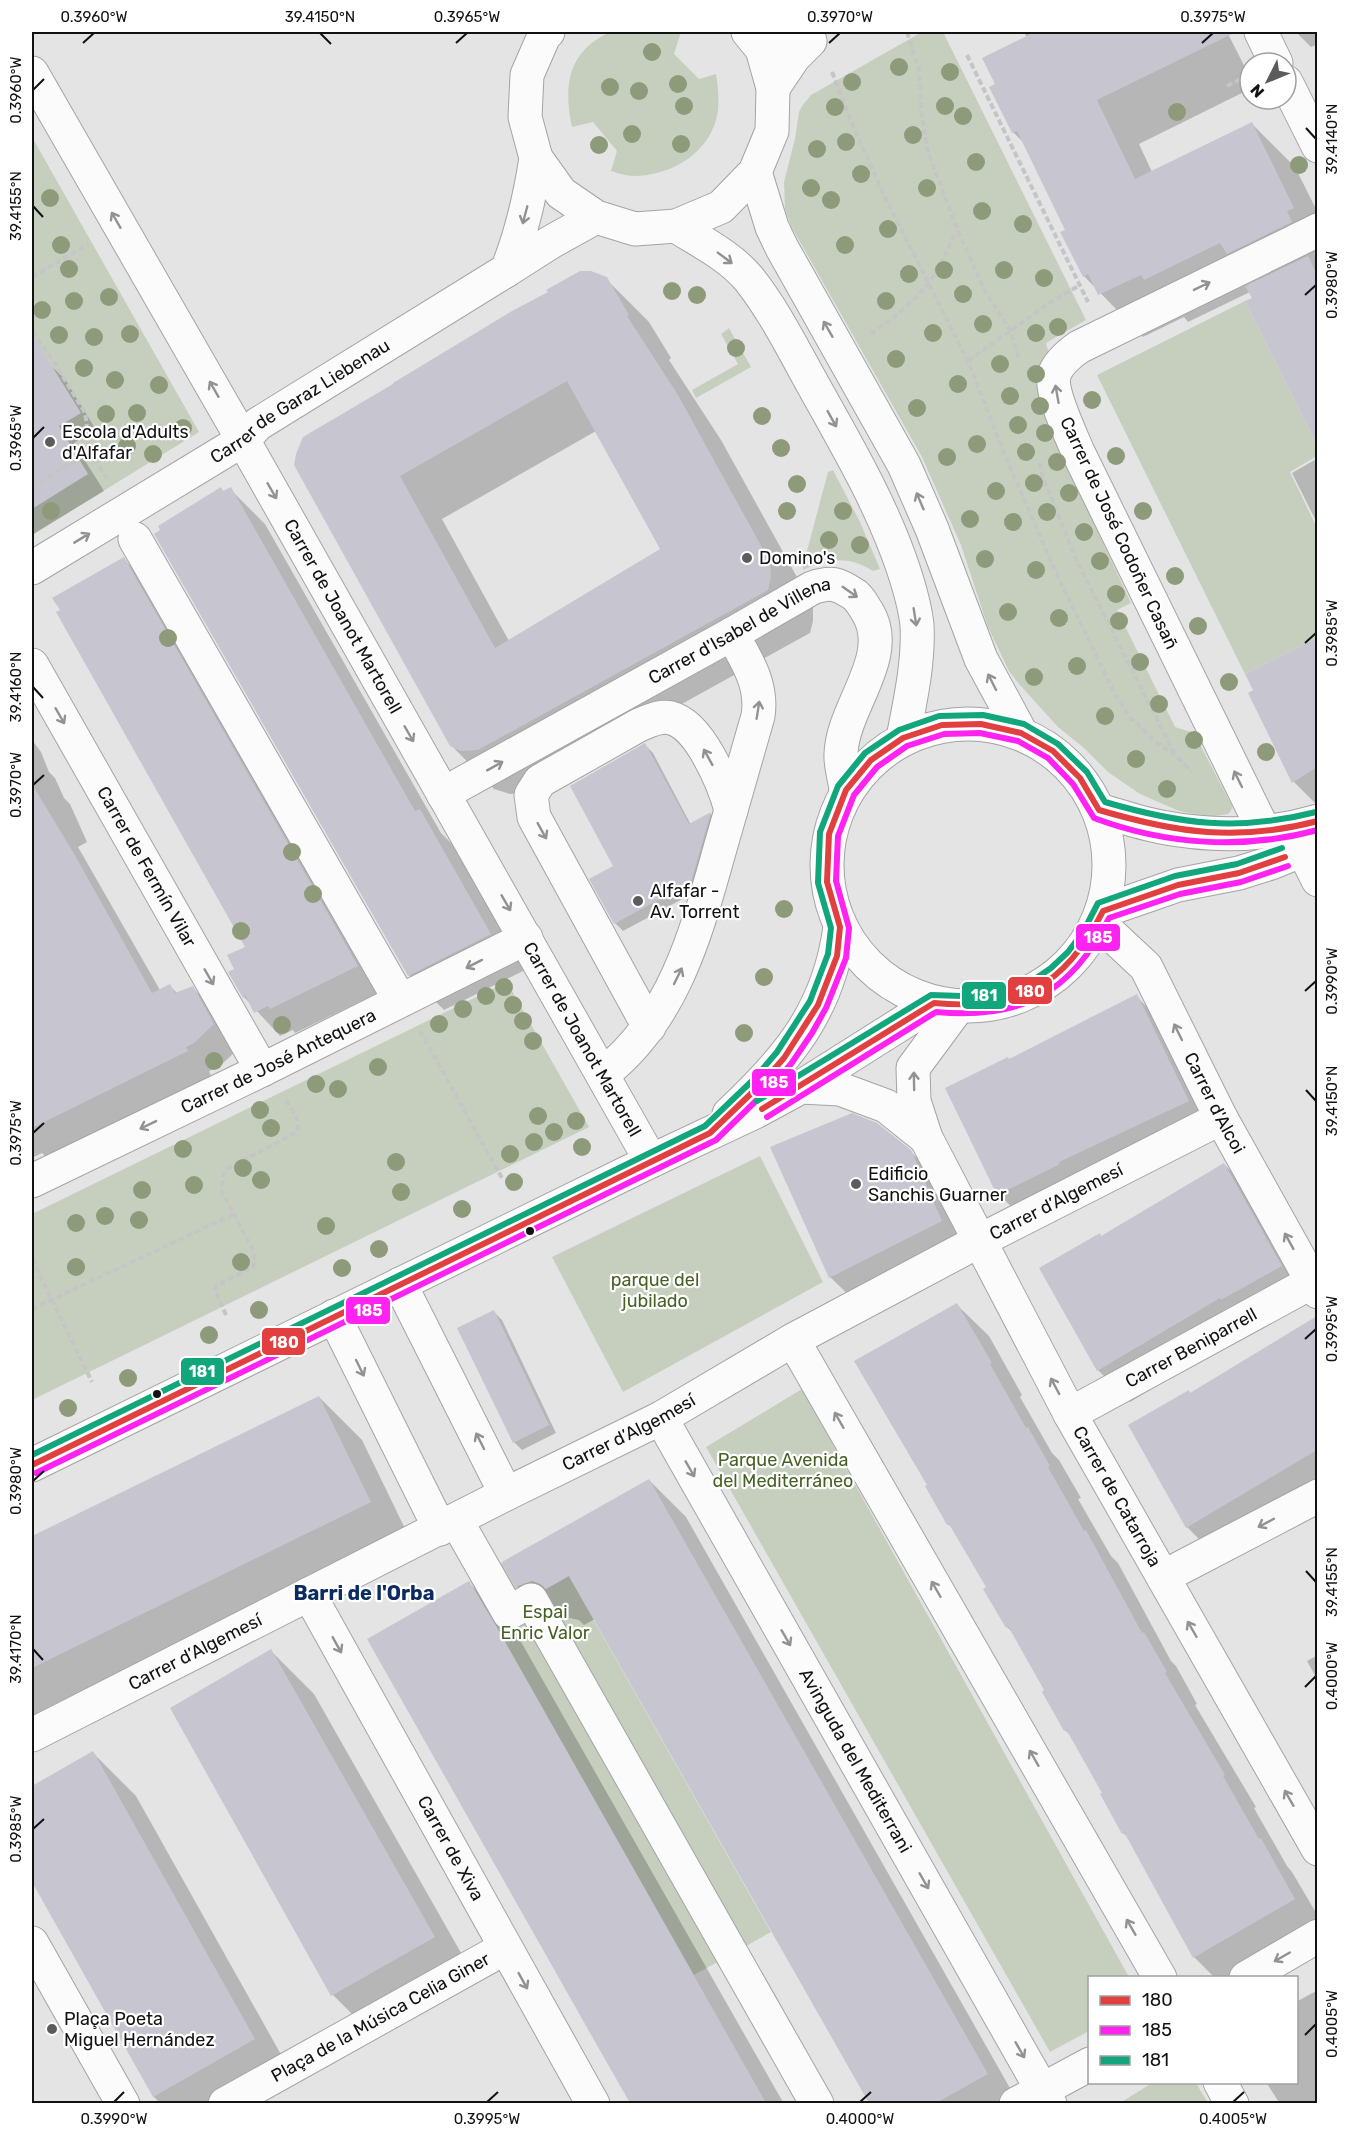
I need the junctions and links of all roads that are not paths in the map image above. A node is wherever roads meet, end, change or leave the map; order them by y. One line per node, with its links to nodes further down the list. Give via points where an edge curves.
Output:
1 (1261, 32): 5 (street)
2 (545, 33): 10 (street, via 528,75 525,117)
3 (820, 36): 4 (street); 7 (street, via 794,57)
4 (755, 40): 7 (street)
5 (1270, 51)
6 (32, 73): 16 (street, Carrer de Joanot Martorell, one-way to 6)
7 (773, 88): 11 (street, via 772,131)
8 (1298, 107): 9 (street)
9 (1317, 146)
10 (537, 158): 12 (street, via 561,193); 15 (street, one-way to 15, via 520,237)
11 (755, 172): 13 (street, via 721,207); 21 (street, one-way to 11, via 981,659 904,465 782,248)
12 (596, 217): 13 (street, via 635,229); 15 (street, Carrer de Garaz Liebenau)
13 (676, 226): 22 (street, one-way to 22, via 732,262 749,279 818,393 892,537 917,624)
14 (1317, 230): 28 (street, Carrer de José Codoñer Casañ, one-way to 14, via 1078,452 1059,408 1054,376 1064,359 1079,347)
15 (507, 270): 16 (street, Carrer de Garaz Liebenau, via 258,424)
16 (243, 440): 18 (street, Carrer de Garaz Liebenau, one-way to 16); 24 (street, Carrer de Joanot Martorell, one-way to 24)
17 (135, 538): 34 (street)
18 (32, 568)
19 (732, 634): 23 (street, Carrer d'Isabel de Villena, one-way to 23, via 827,583 842,586 860,599 877,638 841,754); 24 (street, Carrer d'Isabel de Villena, one-way to 19); 25 (street, one-way to 19, via 760,701 751,669)
20 (32, 665): 38 (street, Carrer de Fermín Vilar, one-way to 38)
21 (1021, 733): 22 (street, via 981,724 942,725); 26 (street, via 1053,751 1080,778)
22 (903, 738): 23 (street, via 871,760)
23 (846, 790): 32 (street, via 829,834 827,882)
24 (443, 794): 33 (street, Carrer de Joanot Martorell, one-way to 33)
25 (731, 810): 36 (street, one-way to 25, via 680,974 697,930); 36 (street, one-way to 36, via 726,792 698,739 685,724 670,718 654,718 639,725 540,781 531,795 534,817)
26 (1099, 810): 28 (street, via 1162,827 1230,835); 31 (street, via 1108,843 1110,878)
27 (1317, 821): 28 (street)
28 (1264, 831)
29 (1310, 846): 30 (street); 31 (street, via 1250,870 1178,885)
30 (1317, 880)
31 (1101, 916): 35 (street, via 1075,959 1041,987 1001,1004); 40 (street, Carrer d'Alcoi, one-way to 31, via 1146,967)
32 (840, 927): 35 (street, via 863,962 896,987); 41 (street, via 837,956 805,1028 760,1085)
33 (526, 938): 37 (street, Carrer de Joanot Martorell); 38 (street, Carrer de José Antequera, one-way to 38)
34 (394, 990)
35 (946, 1005): 39 (street); 42 (street, Carrer de Catarroja, one-way to 35, via 914,1101 913,1068)
36 (649, 1027): 37 (street, via 630,1052)
37 (603, 1074): 43 (street, Carrer de Joanot Martorell)
38 (272, 1081): 44 (street, Carrer de José Antequera, one-way to 44)
39 (801, 1087): 41 (street); 42 (street, Carrer de Catarroja, via 840,1089 886,1106)
40 (1221, 1118): 45 (street, Carrer d’Algemesí); 47 (street, Carrer d'Alcoi, one-way to 40)
41 (710, 1133): 43 (street)
42 (926, 1138): 45 (street, Carrer de Catarroja)
43 (651, 1161): 46 (street)
44 (32, 1181)
45 (979, 1241): 49 (street, Carrer d’Algemesí); 50 (street, Carrer de Catarroja, one-way to 45)
46 (400, 1284): 48 (street); 53 (street, one-way to 46)
47 (1315, 1287): 50 (street, Carrer Beniparrell)
48 (334, 1316): 52 (street); 55 (street, one-way to 55)
49 (793, 1340): 51 (street, Carrer d’Algemesí); 63 (street, one-way to 49)
50 (1070, 1414): 56 (street, Carrer de Catarroja)
51 (661, 1418): 53 (street, Carrer d’Algemesí); 67 (street, Avinguda del Mediterrani, one-way to 67)
52 (32, 1466)
53 (506, 1494): 55 (street, Carrer d’Algemesí)
54 (1317, 1496): 56 (street, one-way to 56)
55 (448, 1525): 57 (street, Carrer d’Algemesí); 71 (street, via 508,1613 531,1600)
56 (1162, 1577): 59 (street, Carrer de Catarroja, one-way to 56)
57 (309, 1593): 58 (street, Carrer d’Algemesí); 62 (street, Carrer de Xiva, one-way to 62)
58 (32, 1735)
59 (1317, 1849)
60 (1317, 1936): 64 (street, one-way to 64)
61 (32, 1943): 68 (street)
62 (505, 1948): 69 (street, Plaça de la Música Celia Giner); 70 (street, Carrer de Xiva, one-way to 70)
63 (1159, 1976)
64 (1248, 1976)
65 (1088, 2065): 67 (street)
66 (1221, 2084): 72 (street)
67 (1036, 2099)
68 (123, 2103)
69 (225, 2103)
70 (593, 2103)
71 (817, 2103)
72 (1232, 2103)

